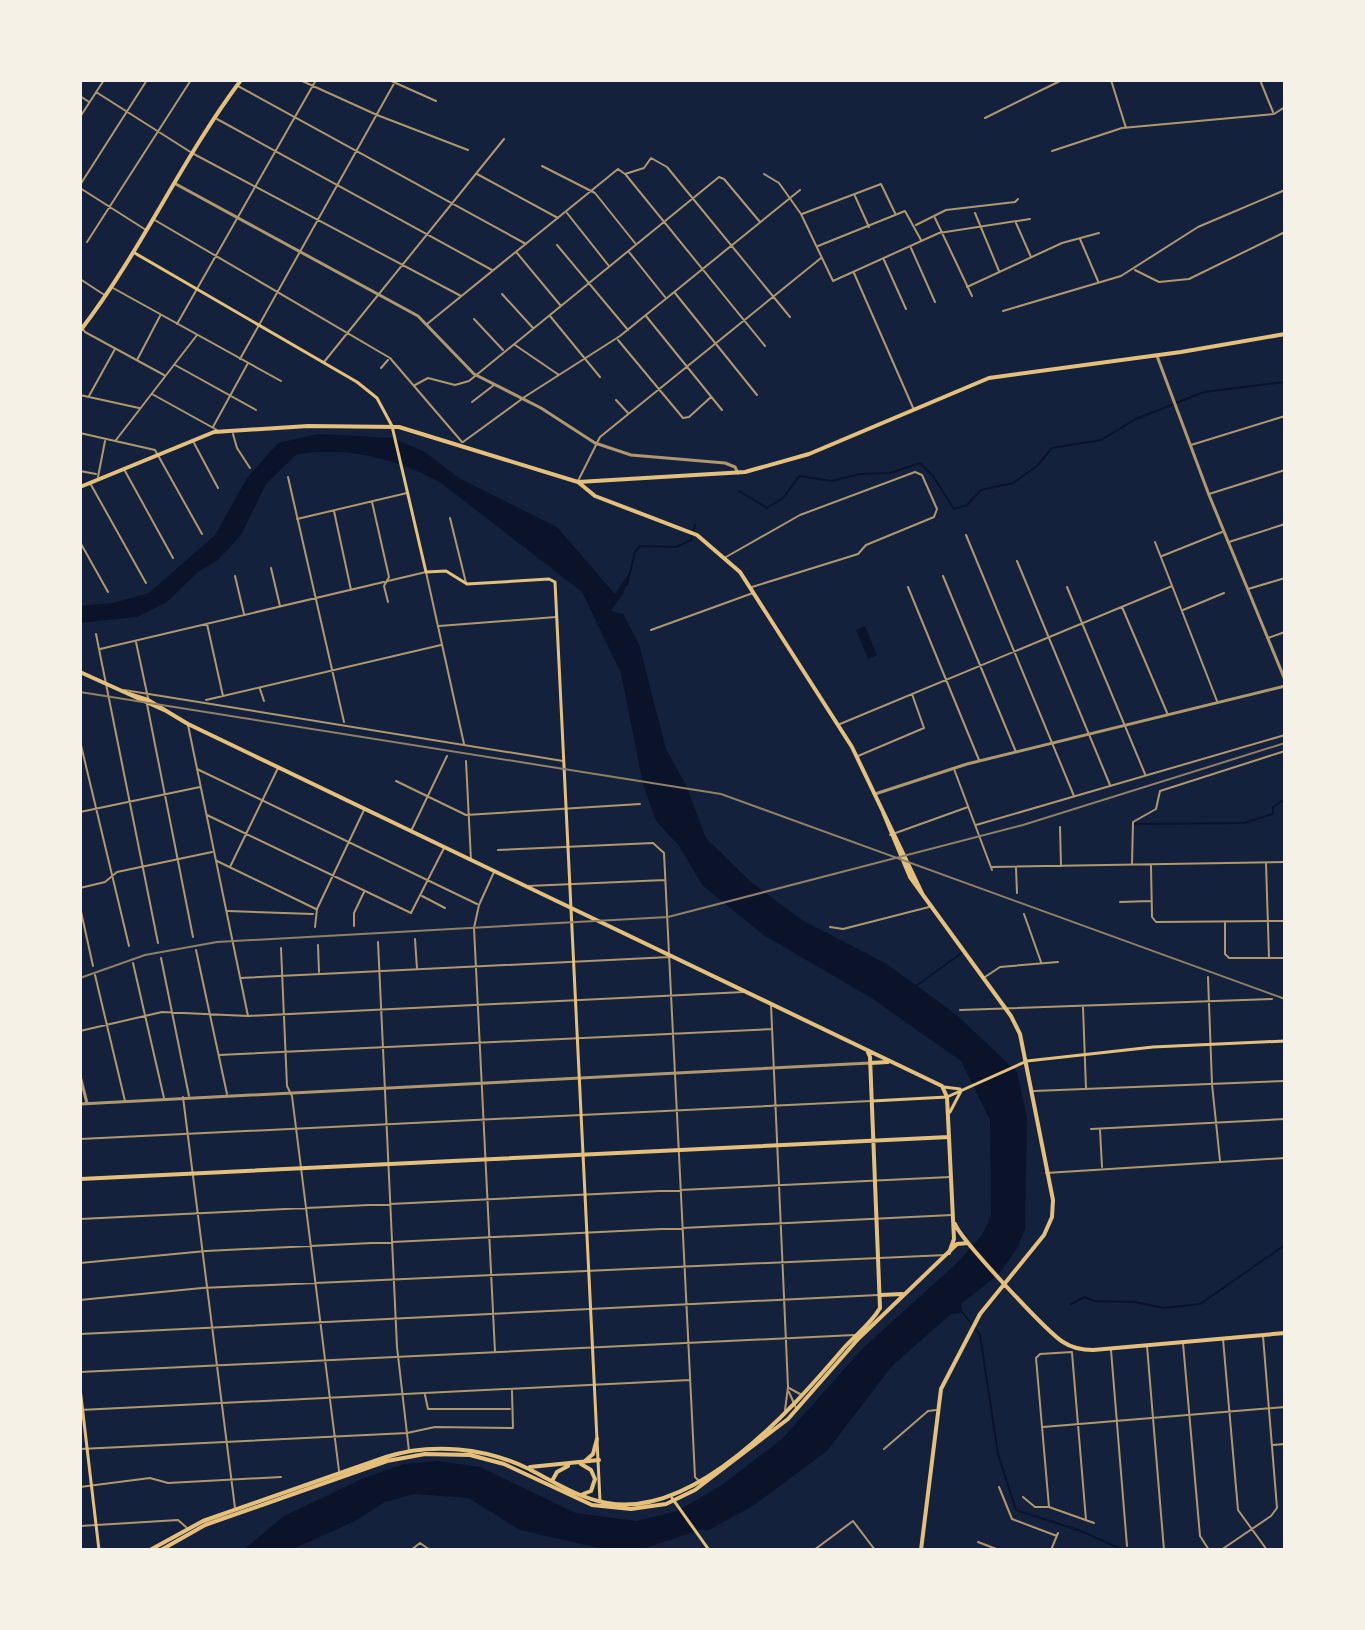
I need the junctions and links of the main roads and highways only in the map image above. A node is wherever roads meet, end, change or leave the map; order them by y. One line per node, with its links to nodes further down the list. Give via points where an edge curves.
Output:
1 (241, 80): 2 (main road)
2 (133, 252): 3 (main road); 5 (main road, via 372,393)
3 (81, 328)
4 (1285, 334): 6 (main road, via 989,378 800,458 738,473)
5 (392, 426): 6 (main road); 7 (main road, via 216,429); 9 (main road, via 426,572 446,571 466,583 555,584)
6 (578, 482): 12 (main road, via 599,498 694,534 726,557 753,590 839,724 914,885 1006,1009)
7 (80, 487)
8 (80, 672): 9 (main road)
9 (571, 908): 11 (main road); 22 (main road)
10 (1285, 1041): 12 (main road)
11 (867, 1050): 13 (main road); 14 (main road)
12 (1027, 1061): 16 (main road); 27 (main road, via 1054,1206 1037,1246)
13 (870, 1063): 14 (main road); 18 (main road)
14 (893, 1063): 15 (main road)
15 (942, 1086): 16 (main road); 17 (main road)
16 (964, 1089): 17 (main road); 19 (main road, via 953,1102)
17 (947, 1097): 18 (main road); 19 (main road)
18 (872, 1101): 21 (main road)
19 (948, 1124): 20 (main road)
20 (949, 1137): 21 (main road); 24 (main road)
21 (874, 1141): 22 (main road); 29 (main road)
22 (583, 1155): 23 (main road); 33 (main road)
23 (80, 1179)
24 (953, 1216): 25 (main road); 26 (main road)
25 (968, 1243): 26 (main road, via 959,1243); 27 (main road)
26 (948, 1254): 28 (main road)
27 (1006, 1283): 30 (main road, via 1073,1350); 47 (main road, via 971,1329 941,1389)
28 (905, 1292): 29 (main road); 38 (main road, via 794,1413)
29 (881, 1295): 38 (main road, via 878,1312 795,1404)
30 (1285, 1333)
31 (80, 1388): 32 (main road)
32 (81, 1410): 43 (main road)
33 (597, 1439): 34 (main road); 35 (main road, via 592,1457)
34 (599, 1460): 35 (main road); 42 (main road)
35 (578, 1463): 36 (main road); 40 (main road, via 591,1470 595,1482 591,1491)
36 (571, 1465): 37 (main road); 39 (main road, via 557,1472)
37 (524, 1467): 39 (main road); 44 (main road, via 470,1451 409,1451 187,1528)
38 (701, 1483): 41 (main road)
39 (550, 1484): 40 (main road); 41 (main road, via 579,1501 612,1508 648,1508); 45 (main road, via 486,1458 409,1455 205,1525)
40 (580, 1495): 42 (main road)
41 (674, 1501): 42 (main road); 46 (main road)
42 (600, 1502)
43 (100, 1550)
44 (150, 1550)
45 (161, 1550)
46 (709, 1550)
47 (921, 1550)

